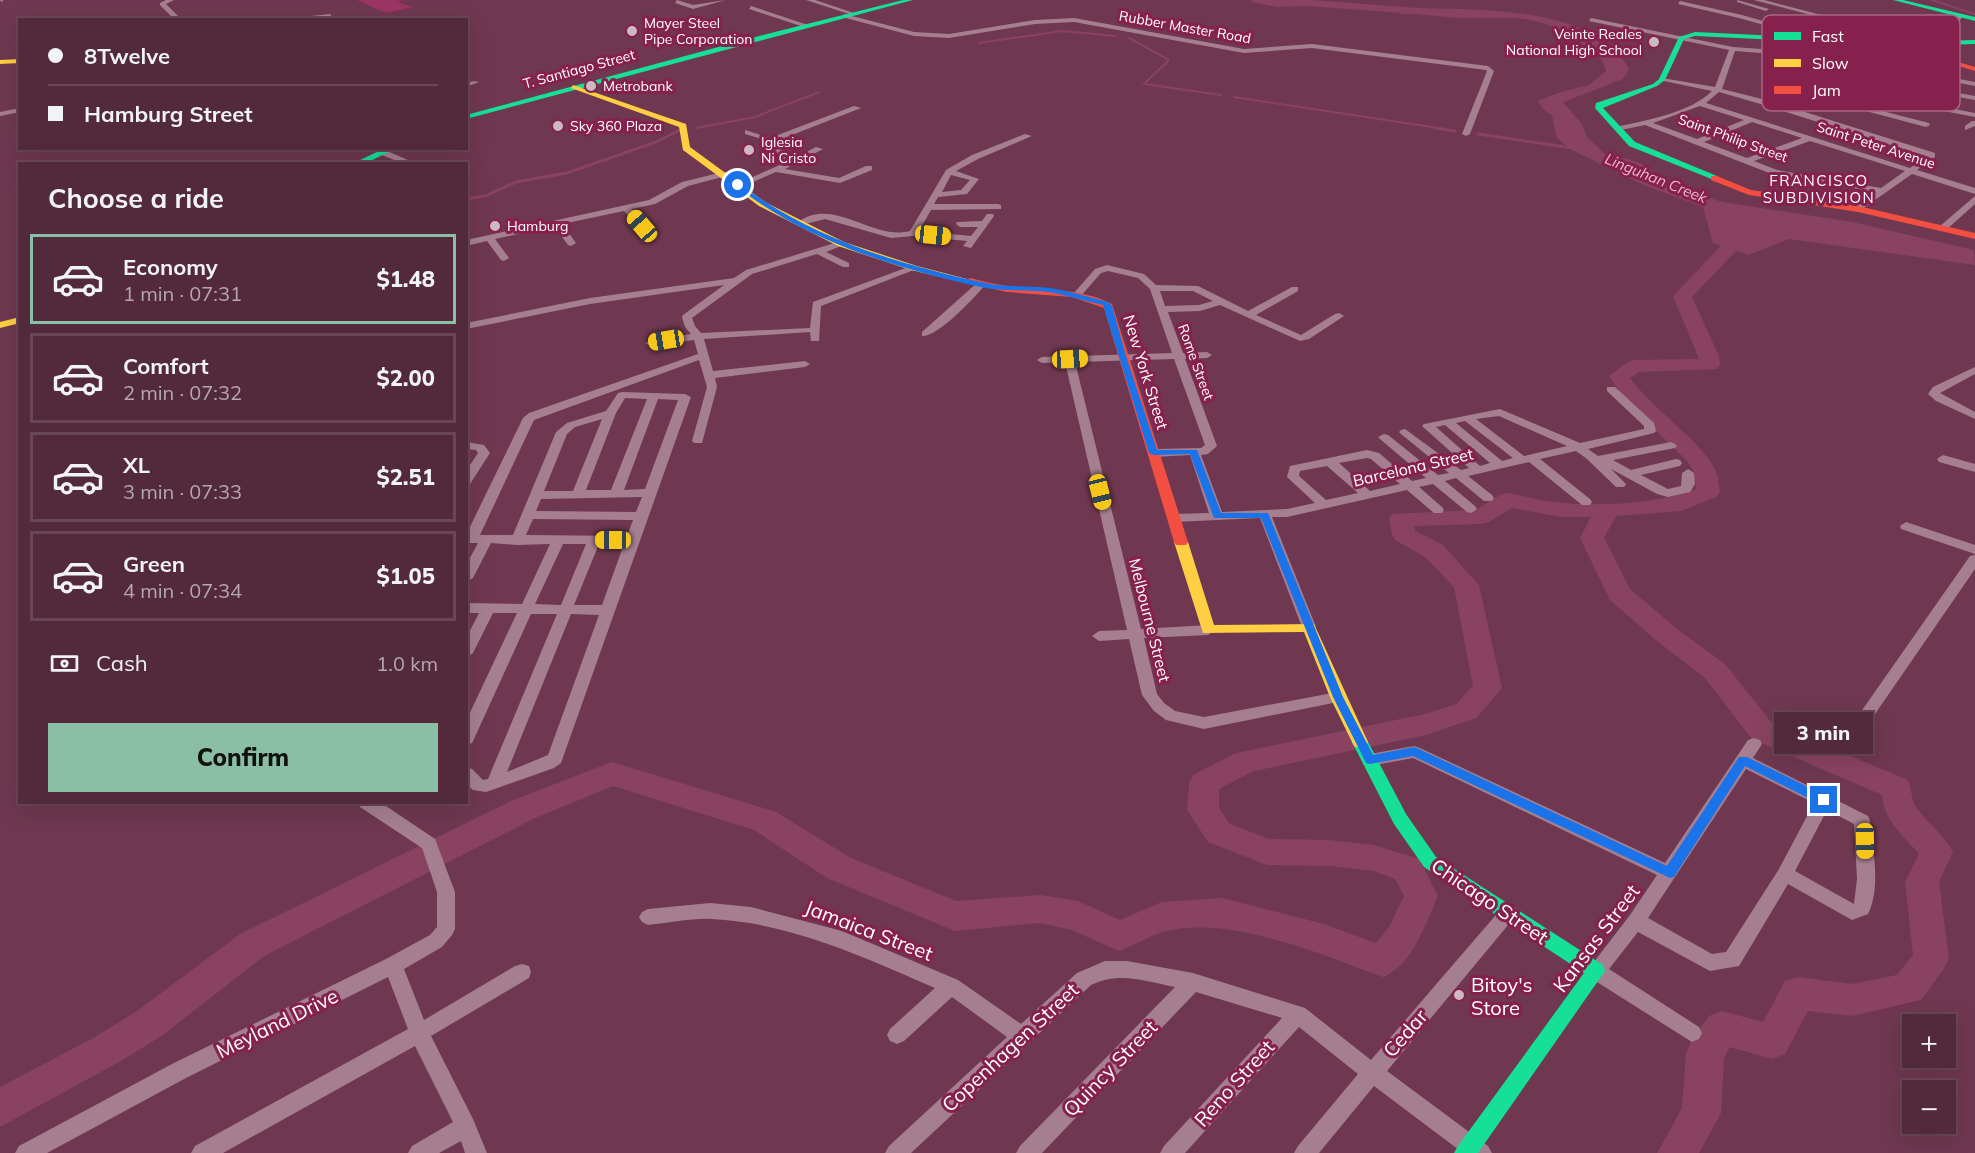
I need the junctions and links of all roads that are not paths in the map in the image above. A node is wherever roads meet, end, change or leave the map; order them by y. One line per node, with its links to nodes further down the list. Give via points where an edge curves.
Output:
1 (171, 0): 20 (street, via 162,4)
2 (699, 0): 10 (street)
3 (723, 0): 10 (street)
4 (809, 0): 14 (street)
5 (910, 0): 14 (street, T. Santiago Street)
6 (1749, 0): 12 (street)
7 (1757, 0): 17 (street)
8 (1896, 0): 18 (street)
9 (677, 2): 10 (street, via 691,7)
10 (709, 3)
11 (1680, 3): 24 (street)
12 (1732, 3): 15 (street); 16 (street)
13 (751, 8): 25 (street)
14 (849, 15): 25 (street, T. Santiago Street); 62 (street, Rubber Master Road, via 914,34 949,36 1074,20 1244,51 1312,46 1488,68 1491,71)
15 (1770, 15)
16 (1783, 15)
17 (1817, 15)
18 (1961, 15): 22 (street)
19 (330, 16): 21 (street)
20 (177, 18)
21 (311, 18)
22 (1975, 19)
23 (1591, 20): 27 (street)
24 (1762, 21)
25 (807, 26): 41 (street, T. Santiago Street)
26 (1762, 35): 27 (street, via 1704,33)
27 (1681, 38): 30 (street); 36 (street)
28 (1960, 42): 29 (street)
29 (1975, 42)
30 (1733, 49): 31 (street); 42 (street)
31 (1762, 50)
32 (18, 61): 33 (street)
33 (0, 63)
34 (1960, 64): 35 (street)
35 (1975, 69)
36 (1662, 80): 42 (street); 60 (street, via 1599,105)
37 (1960, 81): 40 (street)
38 (476, 82): 39 (street)
39 (468, 84)
40 (1975, 84)
41 (573, 87): 56 (street, T. Santiago Street); 77 (street, New York Street, via 683,126 686,148)
42 (1718, 90): 46 (street, Saint Philip Street); 47 (street)
43 (1960, 95): 44 (street)
44 (1975, 98)
45 (18, 102): 48 (street)
46 (1699, 103): 57 (street, Saint Peter Avenue); 58 (street, Saint Philip Street)
47 (1762, 103)
48 (0, 106)
49 (857, 108): 65 (street)
50 (18, 110): 54 (street)
51 (1789, 111): 75 (street, via 1930,153 1932,156)
52 (1873, 111): 59 (street)
53 (1953, 111): 55 (street)
54 (0, 114)
55 (1975, 115)
56 (468, 118)
57 (1753, 120): 64 (street, Saint Peter Avenue); 66 (street)
58 (1644, 122): 60 (street, Saint Philip Street); 66 (street, Saint Philip Street)
59 (1926, 125)
60 (1619, 129): 87 (street, via 1632,144 1749,192)
61 (748, 132): 65 (street)
62 (1466, 134)
63 (1028, 136): 76 (street)
64 (1811, 138): 69 (street); 75 (street, Saint Peter Avenue)
65 (769, 141): 72 (street)
66 (1696, 142): 69 (street, Saint Philip Street)
67 (819, 149): 72 (street)
68 (387, 150): 70 (street); 71 (street)
69 (1747, 161): 79 (street, Saint Philip Street, via 1785,175)
70 (360, 162)
71 (409, 162)
72 (792, 163): 74 (street)
73 (869, 168): 74 (street, via 840,181)
74 (777, 170): 78 (street)
75 (1911, 170): 79 (street); 80 (street, Saint Peter Avenue)
76 (949, 172): 81 (street, via 975,179); 82 (street)
77 (724, 176): 78 (street, New York Street); 86 (street)
78 (738, 185): 89 (street, New York Street, via 762,204)
79 (1883, 191): 87 (street)
80 (1975, 191)
81 (964, 192): 82 (street); 88 (street, via 983,202)
82 (934, 195): 84 (street)
83 (1975, 199): 93 (street)
84 (927, 207): 88 (street); 94 (street)
85 (998, 207): 88 (street)
86 (626, 208): 90 (street); 92 (street)
87 (1858, 209): 93 (street)
88 (986, 216): 91 (street); 94 (street, via 970,243)
89 (802, 222): 94 (street, via 824,215 886,234); 99 (street, New York Street)
90 (557, 224): 96 (street); 98 (street)
91 (960, 224)
92 (642, 226)
93 (1942, 229): 95 (street)
94 (913, 233)
95 (1975, 236)
96 (490, 238): 97 (street); 101 (street)
97 (468, 243)
98 (571, 243)
99 (841, 244): 100 (street); 103 (street, New York Street)
100 (817, 251): 102 (street); 104 (street)
101 (504, 258)
102 (846, 264)
103 (914, 268): 107 (street, New York Street); 121 (street, via 816,304)
104 (754, 270): 105 (street); 106 (street)
105 (768, 279)
106 (736, 281): 117 (street, via 590,301); 120 (street, via 687,317)
107 (981, 285): 110 (street, New York Street); 119 (street)
108 (1154, 288): 110 (street, via 1141,276 1107,268 1101,269); 111 (street, via 1192,288); 112 (street, Rome Street)
109 (1295, 289): 113 (street)
110 (1077, 295): 125 (street, New York Street, via 1109,306)
111 (1219, 302): 112 (street, via 1200,308); 113 (street)
112 (1160, 309): 126 (street, Rome Street)
113 (1248, 315): 114 (street, via 1303,338)
114 (1339, 316)
115 (18, 320): 116 (street)
116 (0, 325)
117 (468, 326)
118 (807, 330): 120 (street)
119 (926, 334)
120 (698, 336): 122 (street); 123 (street)
121 (815, 339)
122 (650, 343)
123 (704, 355): 131 (street); 133 (street)
124 (1208, 355): 126 (street)
125 (1122, 356): 126 (street); 127 (street); 146 (street, New York Street)
126 (1179, 356): 145 (street, Rome Street, via 1211,447)
127 (1070, 359): 128 (street); 195 (street, Melbourne Street)
128 (1042, 360)
129 (805, 364): 131 (street)
130 (1975, 370): 136 (street, via 1934,394)
131 (710, 375): 141 (street, via 711,394)
132 (1611, 389): 143 (street, Barcelona Street, via 1650,425 1650,430)
133 (622, 390): 134 (street); 135 (street); 179 (street, via 530,418)
134 (653, 397): 164 (street); 165 (street, via 685,397)
135 (610, 413): 163 (street); 167 (street, via 571,425 562,432)
136 (1975, 416)
137 (1466, 417): 138 (street); 143 (street, via 1500,412); 148 (street)
138 (1447, 421): 153 (street); 155 (street, via 1428,428)
139 (1405, 432): 158 (street)
140 (1384, 437): 160 (street)
141 (698, 441)
142 (468, 445): 156 (street, via 483,448 484,453)
143 (1576, 446): 147 (street); 148 (street, Barcelona Street)
144 (1671, 446): 150 (street)
145 (1194, 452): 146 (street); 176 (street)
146 (1154, 453): 177 (street, New York Street)
147 (1590, 456): 150 (street); 162 (street)
148 (1526, 458): 153 (street, Barcelona Street); 169 (street)
149 (1943, 459): 154 (street)
150 (1604, 460): 159 (street)
151 (1329, 461): 161 (street, via 1372,454); 166 (street); 170 (street, via 1294,469 1292,473)
152 (1676, 463): 159 (street)
153 (1498, 464): 155 (street, Barcelona Street)
154 (1975, 468)
155 (1477, 469): 158 (street, Barcelona Street)
156 (470, 470)
157 (1688, 473): 159 (street, via 1686,489 1668,492)
158 (1456, 474): 160 (street, Barcelona Street); 168 (street)
159 (1630, 474)
160 (1434, 480): 161 (street, Barcelona Street); 171 (street)
161 (1410, 484): 166 (street, Barcelona Street); 172 (street)
162 (1620, 484)
163 (578, 494): 164 (street); 167 (street)
164 (616, 494): 165 (street)
165 (649, 494): 175 (street)
166 (1366, 494): 170 (street, Barcelona Street)
167 (536, 495): 173 (street)
168 (1488, 498)
169 (1586, 502)
170 (1323, 504): 174 (street, Barcelona Street)
171 (1471, 509)
172 (1438, 510)
173 (528, 515): 175 (street); 183 (street)
174 (1265, 515): 176 (street, Barcelona Street); 193 (street, Chicago Street)
175 (641, 516): 182 (street)
176 (1217, 516): 177 (street, Barcelona Street)
177 (1175, 518): 194 (street, New York Street)
178 (1906, 526): 185 (street)
179 (469, 539): 180 (street)
180 (487, 540): 183 (street); 187 (street)
181 (594, 540): 182 (street); 184 (street); 191 (street)
182 (632, 540): 192 (street)
183 (518, 541): 184 (street)
184 (558, 541): 190 (street)
185 (1975, 550)
186 (1975, 559): 199 (street)
187 (468, 574)
188 (468, 609): 189 (street)
189 (488, 609): 190 (street); 197 (street)
190 (527, 609): 191 (street); 200 (street)
191 (566, 610): 192 (street); 205 (street)
192 (608, 610): 205 (street, via 555,759)
193 (1309, 627): 194 (street); 198 (street, Chicago Street)
194 (1208, 630): 195 (street)
195 (1135, 634): 196 (street); 198 (street, Melbourne Street, via 1150,695 1172,716 1216,722)
196 (1099, 636)
197 (468, 649)
198 (1338, 697): 202 (street, Chicago Street)
199 (1870, 710)
200 (468, 735)
201 (1754, 744): 203 (street, Kansas Street)
202 (1367, 754): 208 (street, via 1414,752); 210 (street, Chicago Street, via 1409,837 1430,862)
203 (1743, 760): 206 (street); 208 (street, Kansas Street)
204 (468, 775): 205 (street, via 479,786)
205 (495, 782)
206 (1824, 800): 209 (street); 209 (street, via 1862,821 1866,879 1862,909 1852,912)
207 (369, 804): 213 (street, Meyland Drive, via 429,844 446,892 446,929 436,941)
208 (1670, 873): 212 (street, Kansas Street)
209 (1785, 874): 212 (street, via 1732,960 1710,963)
210 (1507, 914): 214 (street, Chicago Street); 223 (street, Cedar)
211 (648, 917): 217 (street, Jamaica Street, via 710,911 786,922 836,937)
212 (1636, 921): 214 (street, Kansas Street)
213 (393, 965): 219 (street); 226 (street, Meyland Drive, via 179,1071)
214 (1596, 971): 220 (street, Chicago Street); 225 (street, Kansas Street)
215 (522, 972): 219 (street)
216 (1193, 982): 218 (street, Copenhagen Street); 222 (street, Copenhagen Street, via 1127,969 1105,969 1084,979); 231 (street, Quincy Street)
217 (951, 986): 221 (street); 222 (street, Jamaica Street)
218 (1298, 1014): 223 (street, Copenhagen Street); 232 (street, Reno Street)
219 (418, 1033): 224 (street); 227 (street)
220 (1692, 1034)
221 (897, 1035)
222 (1022, 1036): 230 (street, Copenhagen Street)
223 (1371, 1072): 225 (street, Copenhagen Street); 233 (street, Cedar)
224 (466, 1126): 228 (street); 229 (street)
225 (1472, 1150)
226 (27, 1153)
227 (202, 1153)
228 (419, 1153)
229 (476, 1153)
230 (896, 1153)
231 (1027, 1153)
232 (1171, 1153)
233 (1305, 1153)

